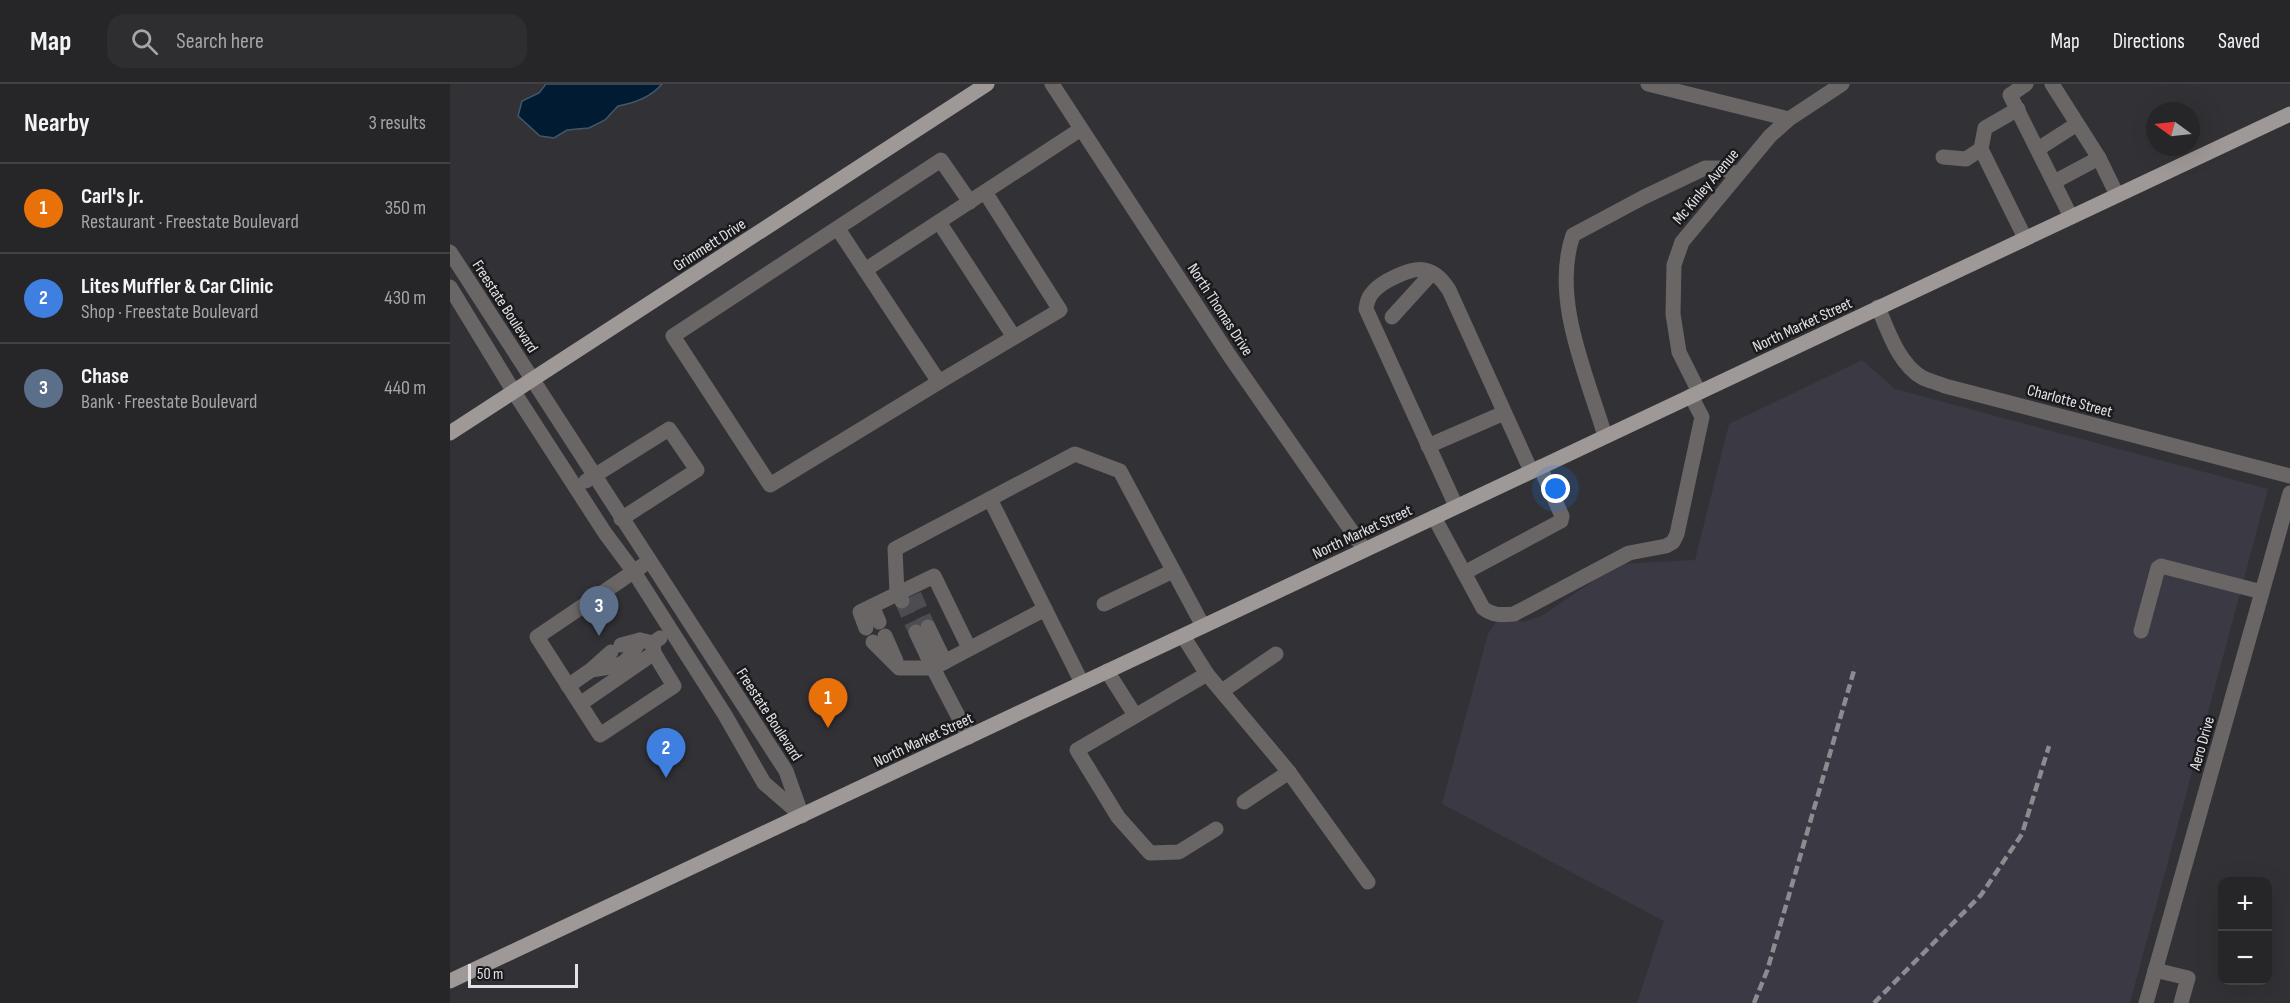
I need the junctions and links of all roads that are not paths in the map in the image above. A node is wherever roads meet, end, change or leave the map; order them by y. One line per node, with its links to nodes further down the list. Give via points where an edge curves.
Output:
1 (987, 84): 32 (main road, Grimmett Drive)
2 (1052, 84): 11 (street, North Thomas Drive)
3 (1648, 84): 9 (street)
4 (1842, 84): 9 (street, Mc Kinley Avenue)
5 (2026, 84): 7 (street, via 2010,95)
6 (2052, 84): 10 (street)
7 (2018, 109): 12 (street); 13 (street, via 1985,129)
8 (2290, 114): 19 (main road, North Market Street)
9 (1789, 119): 16 (street, Mc Kinley Avenue)
10 (2077, 124): 12 (street); 15 (street)
11 (1081, 129): 18 (street); 49 (street, North Thomas Drive, via 1229,355)
12 (2038, 149): 17 (street)
13 (1981, 150): 14 (street, via 1966,159); 24 (street)
14 (1943, 157)
15 (2099, 158): 17 (street); 19 (street)
16 (1738, 174): 35 (street, Mc Kinley Avenue, via 1682,242 1674,265 1672,294 1679,352); 38 (street, via 1706,168 1573,235 1565,264 1569,319)
17 (2054, 182): 21 (street)
18 (986, 192): 20 (street); 31 (street, via 1060,310)
19 (2117, 195): 21 (main road, North Market Street)
20 (970, 202): 22 (street); 23 (street, via 941,160)
21 (2071, 217): 24 (main road, North Market Street)
22 (939, 222): 26 (street); 31 (street)
23 (838, 229): 26 (street); 33 (street, via 673,336 770,485)
24 (2025, 238): 29 (main road, North Market Street)
25 (450, 252): 32 (street, Freestate Boulevard)
26 (865, 270): 33 (street)
27 (1432, 273): 30 (street); 36 (street, via 1449,290); 39 (street, via 1421,269 1402,274 1374,291 1366,309)
28 (450, 287): 34 (street)
29 (1878, 307): 35 (main road, North Market Street); 42 (street, Charlotte Street, via 1901,356 1922,377)
30 (1392, 317)
31 (1014, 337): 33 (street)
32 (533, 380): 34 (main road, Grimmett Drive); 41 (street, Freestate Boulevard)
33 (939, 382)
34 (514, 392): 37 (main road, Grimmett Drive); 43 (street)
35 (1695, 394): 38 (main road, North Market Street); 53 (street, Mc Kinley Avenue, via 1702,417 1674,542 1629,553 1514,614 1497,615 1483,608)
36 (1504, 413): 39 (street); 40 (street)
37 (450, 434)
38 (1605, 436): 40 (main road, North Market Street)
39 (1428, 446): 46 (street)
40 (1535, 469): 46 (main road, North Market Street); 53 (street, via 1562,516 1561,521)
41 (594, 476): 43 (street); 48 (street, Freestate Boulevard); 48 (street, via 669,429 696,470)
42 (2290, 476)
43 (576, 487): 52 (street)
44 (2290, 493): 54 (street, Aero Drive)
45 (990, 499): 51 (street, via 1075,454 1120,471); 55 (street, via 895,549); 57 (street)
46 (1456, 506): 47 (main road, North Market Street)
47 (1434, 517): 49 (main road, North Market Street); 53 (street)
48 (621, 519): 50 (street, Freestate Boulevard)
49 (1365, 549): 59 (main road, North Market Street)
50 (649, 561): 52 (street); 58 (street, Freestate Boulevard)
51 (1173, 571): 56 (street); 59 (street)
52 (634, 572): 60 (street); 72 (street, via 537,637)
53 (1464, 573)
54 (2262, 592): 62 (street, via 2161,566); 82 (street, Aero Drive)
55 (906, 594): 65 (street, via 934,576); 67 (street, via 872,606 876,632 899,668)
56 (1104, 604)
57 (1045, 609): 65 (street); 71 (street)
58 (688, 620): 60 (street); 79 (street, Freestate Boulevard, via 786,771)
59 (1203, 626): 63 (main road, North Market Street)
60 (671, 630): 64 (street); 79 (street, via 764,783)
61 (922, 630): 67 (street)
62 (2141, 632)
63 (1183, 636): 69 (main road, North Market Street); 70 (street)
64 (649, 645): 68 (street); 68 (street, via 616,648); 74 (street); 74 (street, via 674,686 600,735)
65 (969, 648): 67 (street)
66 (1276, 654): 73 (street)
67 (939, 665): 76 (street)
68 (591, 670): 72 (street)
69 (1107, 671): 71 (main road, North Market Street); 75 (street)
70 (1207, 674): 73 (street); 75 (street)
71 (1082, 683): 76 (main road, North Market Street)
72 (568, 686): 74 (street)
73 (1222, 691): 77 (street)
74 (580, 704)
75 (1135, 715): 80 (street, via 1077,750 1118,817 1150,853 1179,852)
76 (969, 737): 79 (main road, North Market Street)
77 (1289, 772): 78 (street); 81 (street)
78 (1244, 802)
79 (802, 816): 83 (main road, North Market Street)
80 (1216, 829)
81 (1368, 882)
82 (2155, 970): 84 (street, Aero Drive); 85 (street, via 2188,978)
83 (450, 981)
84 (2146, 1003)
85 (2181, 1003)

